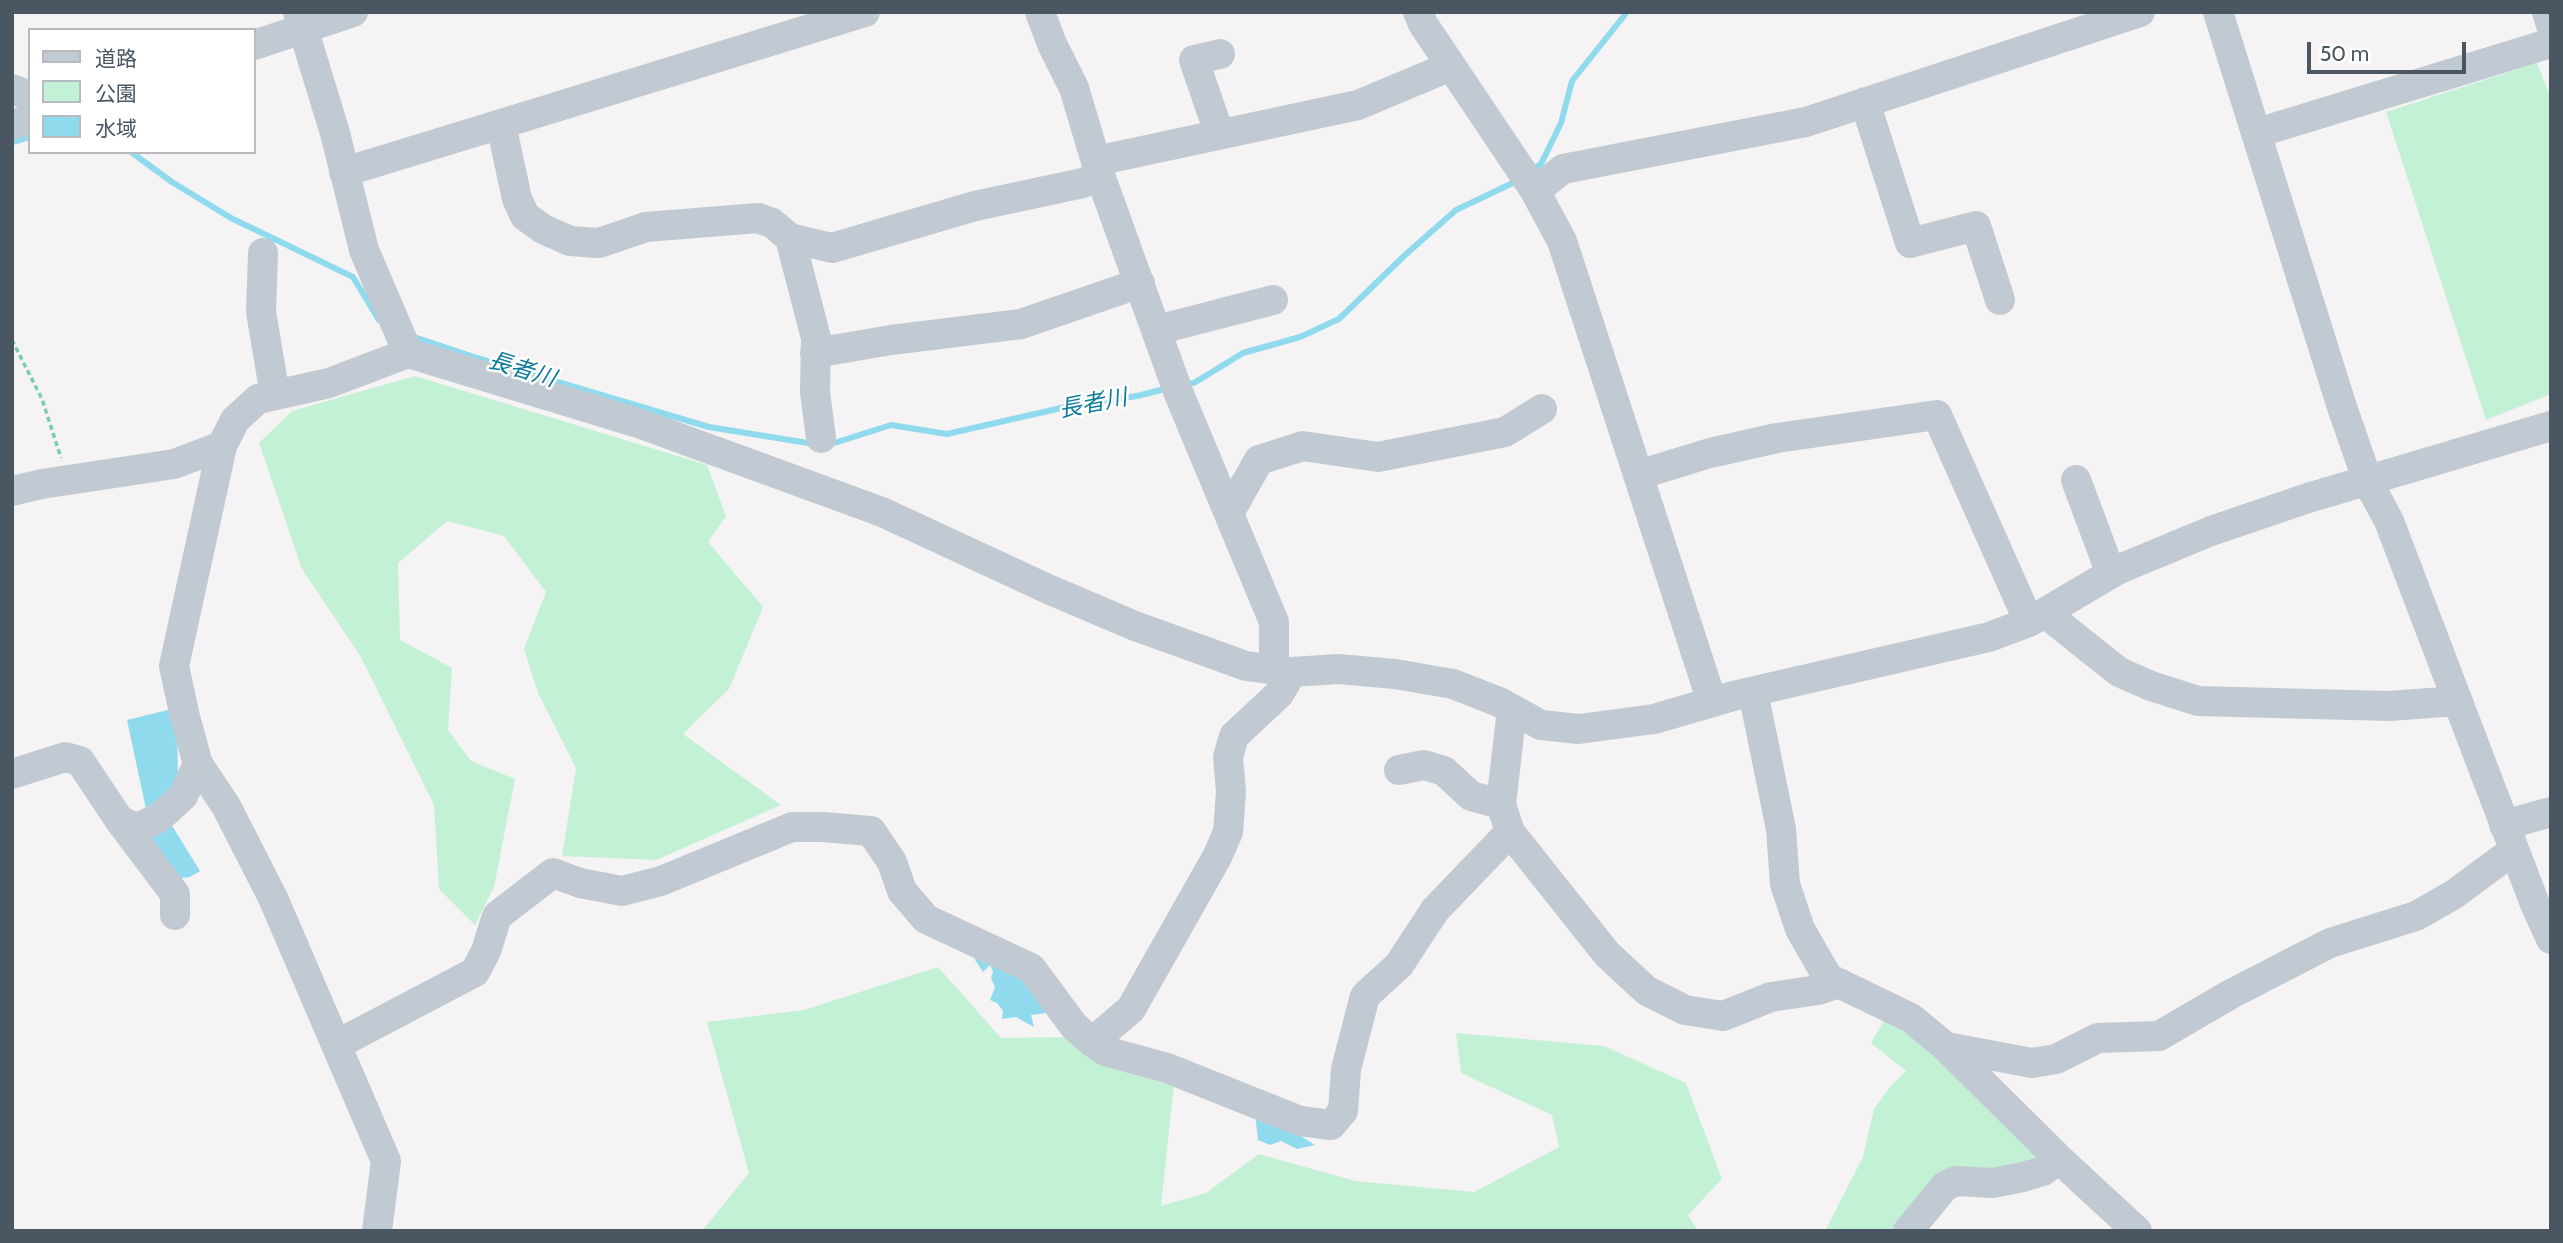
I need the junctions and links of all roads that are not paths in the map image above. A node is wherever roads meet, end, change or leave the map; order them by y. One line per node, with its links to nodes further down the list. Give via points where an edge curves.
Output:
1 (353, 12): 8 (street)
2 (865, 12): 15 (street)
3 (1040, 12): 18 (street, via 1074,88)
4 (1418, 12): 13 (street)
5 (2140, 12): 14 (street)
6 (2218, 12): 17 (street)
7 (2547, 12): 9 (street)
8 (301, 20): 11 (street); 19 (street)
9 (2551, 25)
10 (2551, 43): 17 (street)
11 (256, 44)
12 (1220, 54): 16 (street, via 1194,60)
13 (1451, 66): 16 (street, via 1358,105); 20 (street)
14 (1865, 102): 20 (street, via 1806,122 1563,169); 25 (street, via 1910,243 1976,226)
15 (501, 124): 19 (street); 21 (street, via 525,216 570,241 599,243 646,227 758,218)
16 (1219, 133): 18 (street)
17 (2257, 133): 36 (street)
18 (1098, 168): 21 (street, via 1083,183 975,206 832,248); 23 (street)
19 (344, 172): 27 (street, via 364,250)
20 (1529, 181): 34 (street, via 1562,241)
21 (790, 238): 28 (street, via 816,338)
22 (263, 253): 29 (street, via 261,312)
23 (1140, 283): 26 (street); 28 (street, via 1021,324)
24 (1273, 300): 26 (street)
25 (2000, 300)
26 (1157, 330): 38 (street)
27 (408, 353): 29 (street, via 329,383); 41 (street, via 735,457 882,512 1135,626 1245,666)
28 (815, 354): 32 (street)
29 (275, 395): 33 (street, via 258,399 235,420)
30 (1542, 409): 38 (street, via 1505,432 1378,457 1303,446 1259,460)
31 (2551, 426): 36 (street)
32 (821, 438)
33 (222, 446): 37 (street, via 174,464); 46 (street, via 174,666)
34 (1638, 475): 40 (street, via 1777,438 1937,415); 44 (street)
35 (2076, 480): 39 (street)
36 (2368, 482): 39 (street, via 2211,531); 43 (street, via 2389,521)
37 (12, 491)
38 (1229, 513): 41 (street, via 1274,622)
39 (2110, 573): 40 (street)
40 (2037, 617): 42 (street, via 1989,637); 43 (street, via 2119,672 2198,701 2389,706)
41 (1283, 671): 45 (street, via 1395,674 1453,684); 56 (street, via 1279,694 1234,736 1228,757 1228,832 1217,857 1131,1009)
42 (1753, 692): 44 (street); 55 (street, via 1779,817 1785,884 1800,929 1828,978)
43 (2457, 701): 52 (street)
44 (1712, 702): 45 (street, via 1654,719 1579,729 1541,725)
45 (1512, 709): 50 (street)
46 (198, 764): 51 (street, via 183,796 160,817 138,828); 57 (street, via 226,806 273,898)
47 (1399, 770): 50 (street, via 1424,765 1444,771)
48 (12, 774): 51 (street, via 65,757 80,761)
49 (2551, 812): 52 (street)
50 (1505, 818): 55 (street, via 1606,954 1647,991 1685,1010 1723,1016 1771,997); 56 (street, via 1399,965 1365,996 1346,1069 1343,1111 1331,1125 1300,1121)
51 (120, 821): 53 (street, via 175,894)
52 (2509, 837): 54 (street); 58 (street, via 2453,895 2416,916 2330,943 2159,1036 2098,1038 2056,1059 2032,1063)
53 (175, 915)
54 (2551, 939)
55 (1839, 983): 58 (street, via 1911,1018)
56 (1091, 1042): 57 (street, via 1074,1027 1031,968 926,919 902,891 892,862 871,831 792,827 661,881 622,891 553,873 497,916 475,972)
57 (336, 1045): 60 (street, via 386,1161)
58 (1946, 1047): 59 (street)
59 (2059, 1159): 61 (street, via 2024,1177 1993,1183 1956,1181 1945,1186); 62 (street)
60 (377, 1231)
61 (1908, 1231)
62 (2137, 1231)

